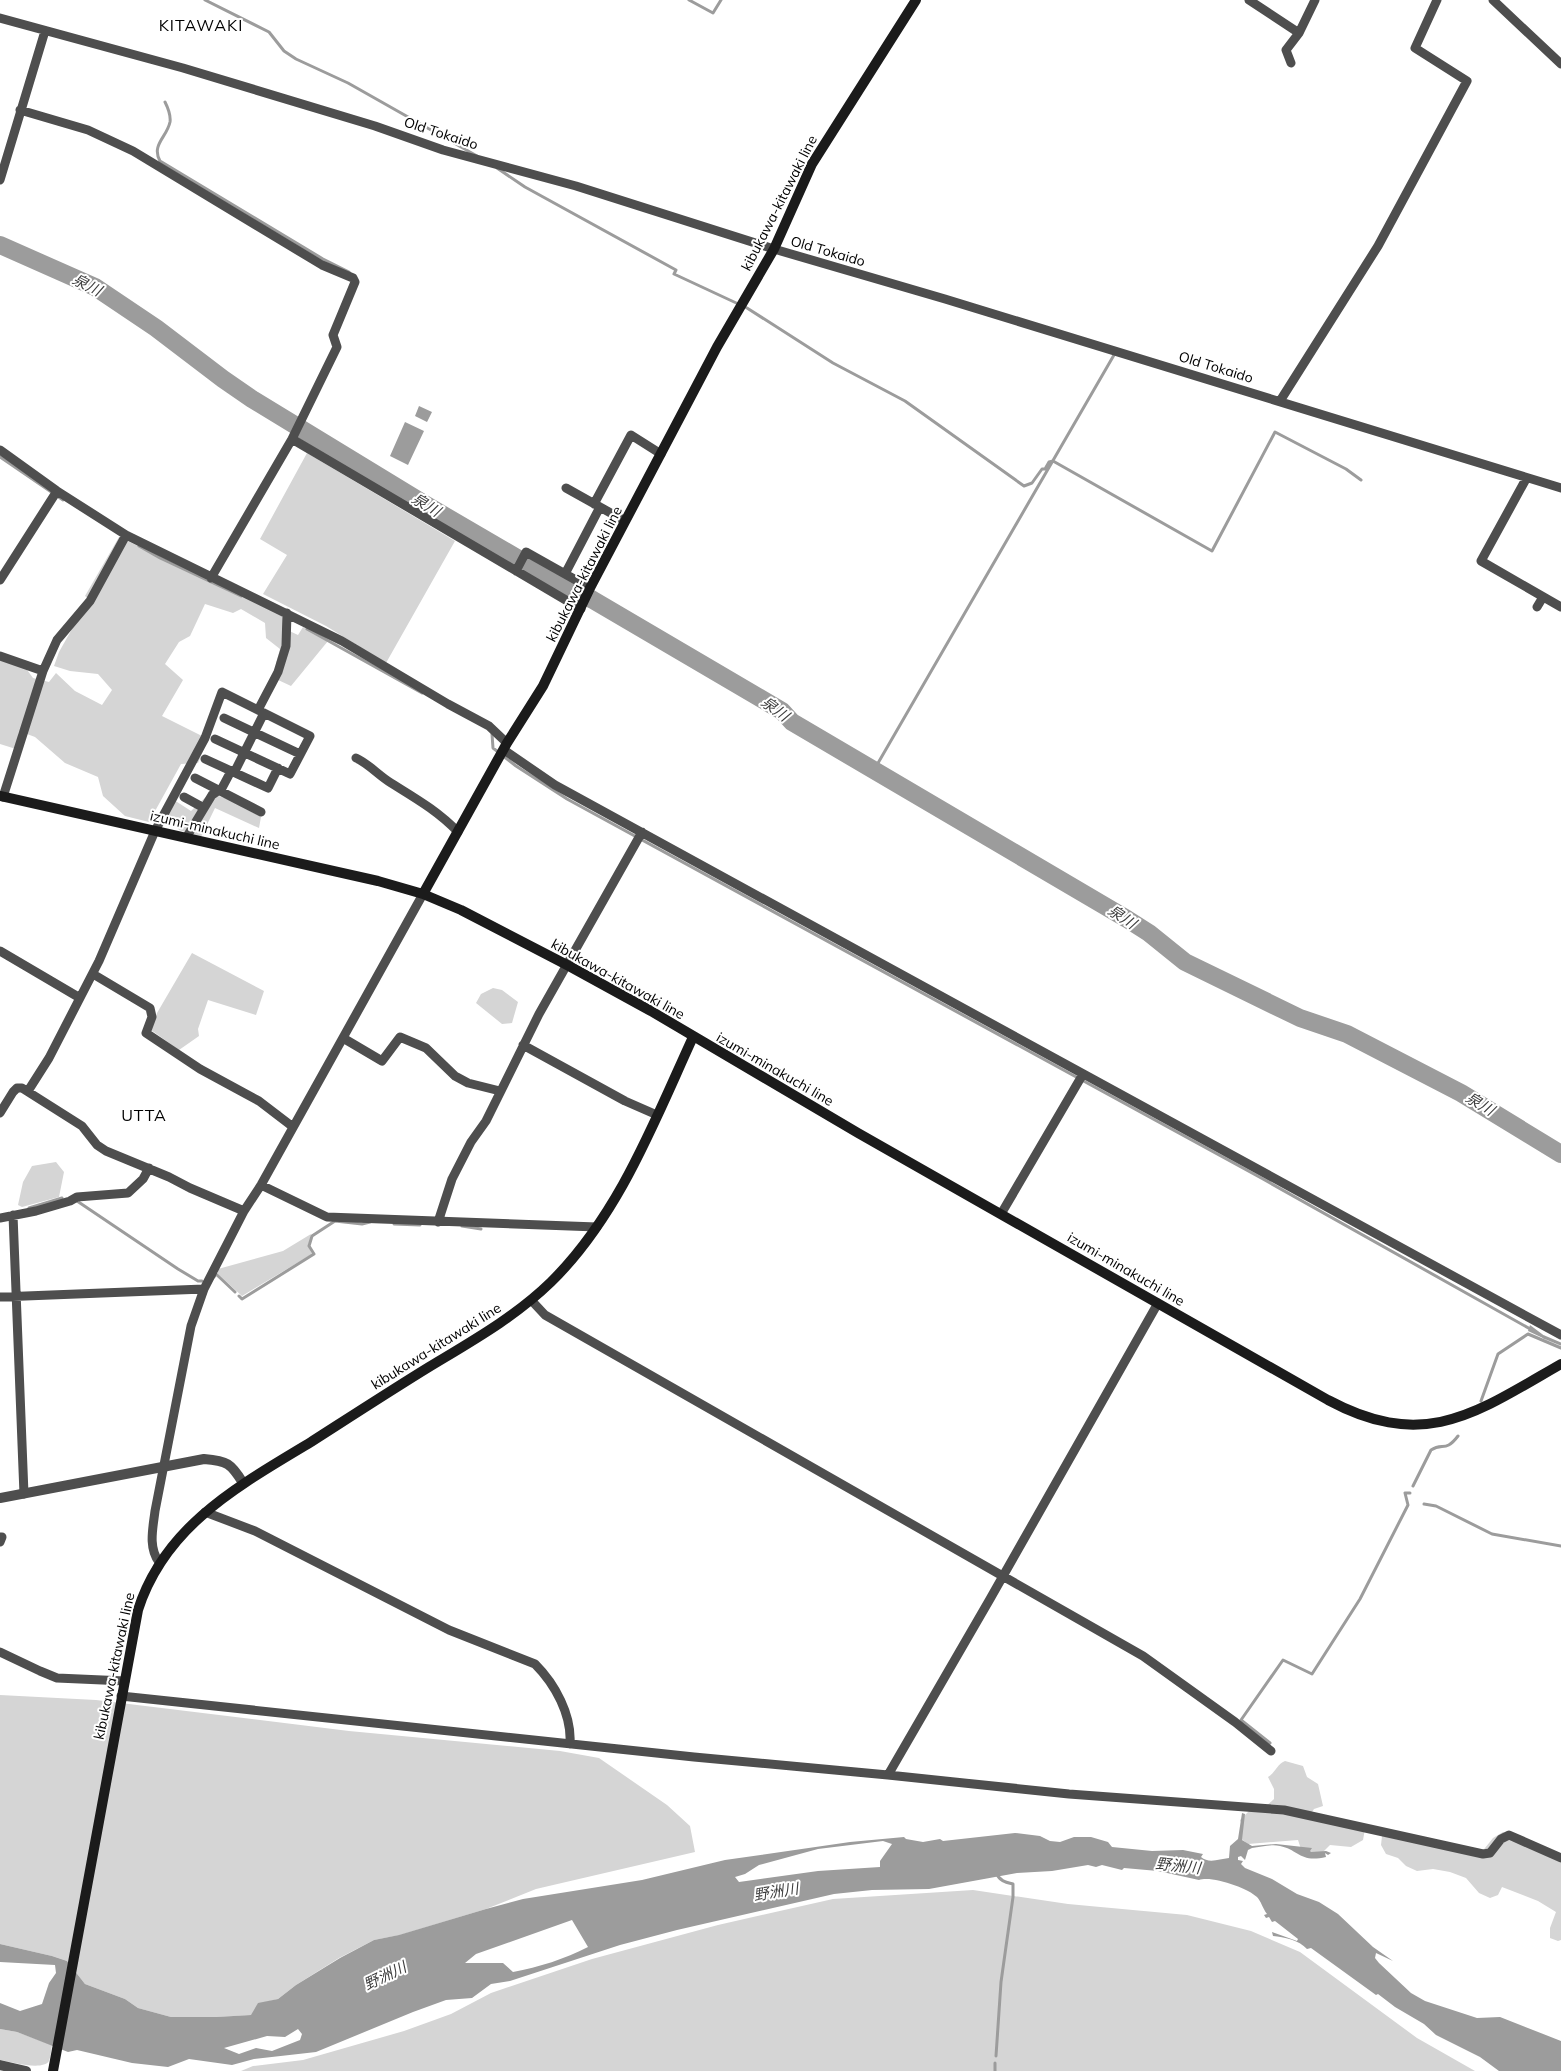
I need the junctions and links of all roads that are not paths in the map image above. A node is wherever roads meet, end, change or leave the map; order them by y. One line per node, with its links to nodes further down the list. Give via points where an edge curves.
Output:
1 (916, 0): 13 (main road, kibukawa-kitawaki line, via 812,164)
2 (1248, 0): 8 (street)
3 (1315, 0): 8 (street)
4 (1437, 0): 14 (street, via 1416,48 1467,80 1378,246)
5 (1493, 0): 10 (street)
6 (0, 18): 7 (street, Old Tokaido)
7 (45, 31): 11 (street); 13 (street, Old Tokaido, via 184,68)
8 (1299, 33): 9 (street, via 1286,50)
9 (1291, 62)
10 (1561, 64)
11 (20, 110): 12 (street); 15 (street, via 88,130 133,151 322,265 352,278 355,282 333,335 337,346)
12 (0, 180)
13 (774, 249): 14 (street, Old Tokaido); 17 (main road, kibukawa-kitawaki line, via 717,347)
14 (1280, 401): 18 (street, Old Tokaido)
15 (293, 436): 25 (street); 27 (street)
16 (0, 450): 21 (street)
17 (661, 454): 22 (street, via 632,435); 23 (main road, kibukawa-kitawaki line)
18 (1526, 479): 20 (street, Old Tokaido); 30 (street, via 1481,561)
19 (566, 488): 22 (street)
20 (1561, 488)
21 (57, 491): 24 (street); 28 (street)
22 (597, 506): 23 (street); 26 (street)
23 (625, 521): 29 (main road, kibukawa-kitawaki line)
24 (126, 535): 27 (street); 36 (street, via 90,601 57,640)
25 (516, 570): 26 (street, via 526,552); 33 (street)
26 (564, 574): 29 (street)
27 (211, 578): 34 (street)
28 (0, 580)
29 (590, 588): 33 (main road, kibukawa-kitawaki line)
30 (1543, 597): 31 (street); 32 (street)
31 (1537, 607)
32 (1561, 607)
33 (581, 609): 41 (main road, kibukawa-kitawaki line, via 543,686)
34 (287, 612): 37 (street, via 286,646); 41 (street, via 489,726)
35 (0, 656): 36 (street)
36 (44, 671): 50 (street)
37 (261, 711): 39 (street); 43 (street, via 310,736); 54 (street, via 222,692 205,738)
38 (224, 718): 39 (street)
39 (254, 732): 42 (street); 43 (street)
40 (215, 739): 42 (street)
41 (506, 747): 55 (main road, kibukawa-kitawaki line); 56 (street, via 555,785)
42 (244, 752): 46 (street); 47 (street)
43 (300, 754): 46 (street, via 290,774)
44 (356, 758): 55 (street, via 433,809)
45 (205, 759): 47 (street)
46 (278, 768): 47 (street, via 268,788)
47 (232, 772): 49 (street)
48 (195, 778): 49 (street)
49 (219, 790): 52 (street); 53 (street)
50 (2, 797): 54 (main road, izumi-minakuchi line)
51 (184, 797): 52 (street)
52 (204, 808): 57 (street)
53 (261, 812)
54 (155, 831): 57 (main road, izumi-minakuchi line); 61 (street)
55 (458, 832): 58 (main road, kibukawa-kitawaki line)
56 (642, 832): 60 (street); 66 (street)
57 (186, 838): 58 (main road, izumi-minakuchi line)
58 (423, 894): 60 (main road, kibukawa-kitawaki line); 64 (street)
59 (0, 951): 62 (street)
60 (567, 965): 63 (main road, kibukawa-kitawaki line); 65 (street)
61 (92, 974): 62 (street); 71 (street, via 150,1008 152,1017 146,1033 200,1069 259,1101)
62 (80, 998): 67 (street)
63 (693, 1037): 70 (main road, kibukawa-kitawaki line); 75 (main road, izumi-minakuchi line)
64 (342, 1038): 68 (street, via 382,1062 400,1037 426,1048 455,1076 468,1083); 71 (street)
65 (523, 1045): 68 (street); 70 (street)
66 (1083, 1074): 75 (street); 85 (street)
67 (28, 1091): 69 (street, via 17,1088); 72 (street, via 82,1126 106,1151)
68 (500, 1091): 78 (street, via 452,1179)
69 (0, 1113)
70 (657, 1115): 79 (main road, kibukawa-kitawaki line, via 636,1160)
71 (293, 1127): 73 (street)
72 (149, 1168): 74 (street); 76 (street, via 144,1179 128,1193 77,1197)
73 (261, 1185): 74 (street); 78 (street, via 327,1217)
74 (244, 1212): 80 (street)
75 (1001, 1214): 84 (main road, izumi-minakuchi line)
76 (13, 1215): 77 (street); 81 (street)
77 (0, 1218)
78 (438, 1222): 79 (street)
79 (597, 1227): 83 (main road, kibukawa-kitawaki line, via 570,1262)
80 (204, 1288): 81 (street); 87 (street, via 191,1326)
81 (17, 1296): 82 (street); 89 (street)
82 (0, 1297)
83 (531, 1300): 88 (main road, kibukawa-kitawaki line, via 500,1323); 95 (street, via 545,1315)
84 (1158, 1303): 86 (main road, izumi-minakuchi line, via 1341,1407 1383,1423 1421,1425 1458,1418 1506,1396); 95 (street)
85 (1561, 1335)
86 (1561, 1364)
87 (162, 1467): 88 (street, via 204,1459 224,1460 235,1468); 89 (street); 94 (street, via 151,1538 154,1556)
88 (243, 1483): 91 (main road, kibukawa-kitawaki line)
89 (24, 1494): 90 (street)
90 (0, 1498)
91 (205, 1512): 94 (main road, kibukawa-kitawaki line); 99 (street, via 256,1531 449,1630 535,1664 568,1716)
92 (0, 1537): 93 (street)
93 (0, 1542)
94 (159, 1562): 97 (main road, kibukawa-kitawaki line, via 138,1610)
95 (1002, 1576): 100 (street, via 1143,1656); 101 (street)
96 (0, 1652): 97 (street, via 57,1678)
97 (125, 1680): 98 (main road, kibukawa-kitawaki line)
98 (121, 1696): 99 (street); 104 (main road, kibukawa-kitawaki line)
99 (570, 1744): 101 (street)
100 (1271, 1751)
101 (888, 1775): 102 (street, via 1284,1810 1483,1854 1490,1853 1501,1839 1509,1835)
102 (1561, 1858)
103 (0, 2065): 105 (street)
104 (53, 2068)
105 (26, 2071)

